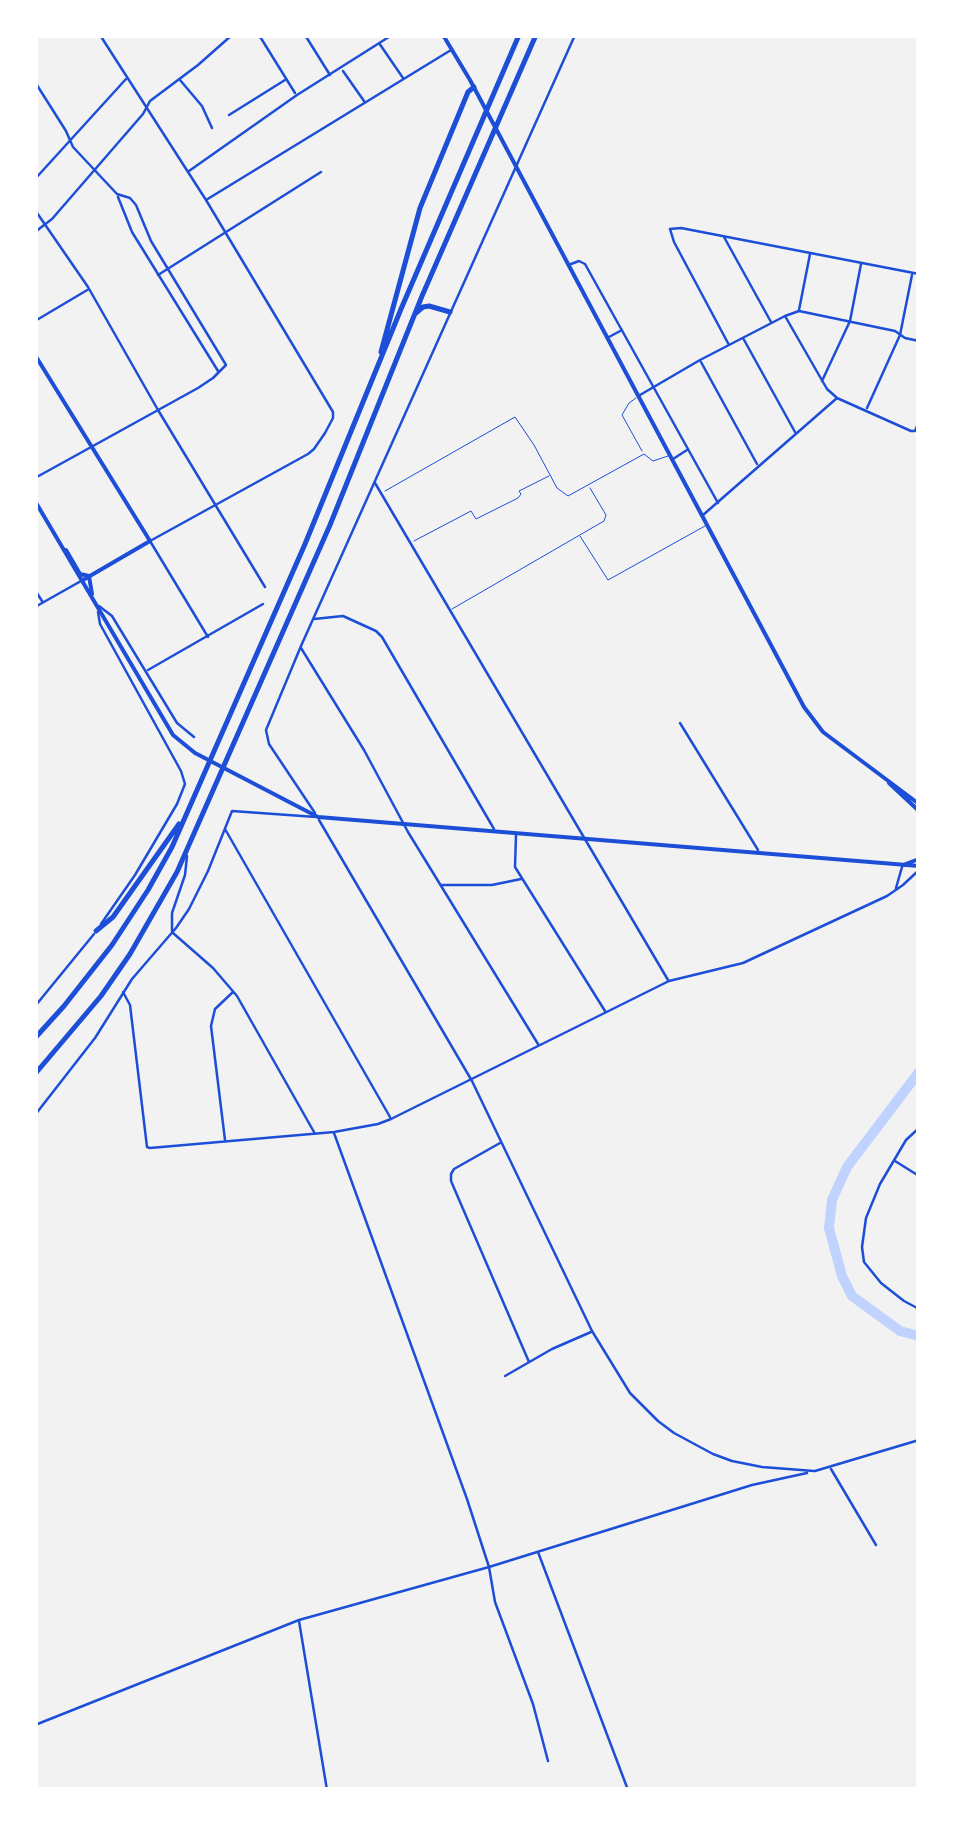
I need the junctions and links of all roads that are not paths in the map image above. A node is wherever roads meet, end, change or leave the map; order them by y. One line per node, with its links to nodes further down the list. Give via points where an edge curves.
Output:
1 (152, 35): 2 (street)
2 (162, 35)
3 (232, 35): 20 (street)
4 (259, 35): 21 (street)
5 (305, 35): 13 (street)
6 (314, 35): 13 (street)
7 (392, 35): 14 (street)
8 (443, 35): 15 (street)
9 (519, 35): 65 (highway)
10 (536, 35): 52 (highway)
11 (575, 35): 30 (street)
12 (103, 36): 18 (street)
13 (309, 41): 17 (street)
14 (380, 44): 16 (street); 19 (street)
15 (452, 50): 19 (street); 23 (street)
16 (342, 69): 17 (street); 25 (street)
17 (330, 76): 24 (street)
18 (127, 78): 26 (street); 29 (street)
19 (404, 79): 25 (street)
20 (180, 80): 26 (street); 28 (street)
21 (286, 80): 24 (street); 27 (street)
22 (35, 82): 29 (street)
23 (474, 87): 30 (street); 65 (highway, via 420,208)
24 (297, 95): 32 (street)
25 (365, 102): 36 (street)
26 (146, 108): 31 (street); 32 (street)
27 (228, 115)
28 (212, 128)
29 (70, 139): 31 (street); 34 (street)
30 (516, 166): 44 (street); 51 (street)
31 (95, 170): 35 (street); 38 (street)
32 (188, 172): 36 (street)
33 (321, 172): 40 (street)
34 (35, 179)
35 (117, 194): 45 (street, via 136,205); 48 (street)
36 (206, 200): 40 (street)
37 (35, 210): 38 (street)
38 (46, 226): 39 (street); 49 (street)
39 (35, 232)
40 (226, 234): 45 (street); 87 (street, via 333,412 314,449)
41 (724, 236): 42 (street); 56 (street); 62 (street, via 670,229)
42 (810, 254): 43 (street); 50 (street)
43 (861, 263): 46 (street); 55 (street)
44 (568, 265): 57 (street, via 585,264); 59 (street)
45 (167, 269): 48 (street); 66 (street, via 226,363)
46 (912, 273): 47 (street); 58 (street)
47 (919, 274)
48 (158, 275): 66 (street)
49 (89, 289): 54 (street); 71 (street)
50 (799, 311): 53 (street); 55 (street)
51 (450, 312): 52 (highway, via 430,306); 82 (street)
52 (414, 316): 118 (highway)
53 (786, 316): 56 (street); 67 (street)
54 (35, 321)
55 (850, 321): 58 (street); 67 (street)
56 (772, 323): 60 (street)
57 (622, 330): 59 (street); 68 (street)
58 (900, 335): 61 (street); 72 (street)
59 (607, 338): 69 (street)
60 (743, 338): 62 (street); 74 (street)
61 (919, 340)
62 (729, 345): 64 (street)
63 (35, 355): 75 (street)
64 (700, 360): 68 (street); 79 (street)
65 (376, 370): 112 (highway)
66 (218, 373): 71 (street)
67 (822, 381): 70 (street)
68 (654, 387): 69 (street); 76 (street)
69 (638, 396): 77 (lane, via 622,415); 78 (street)
70 (837, 398): 72 (street); 74 (street)
71 (158, 410): 75 (street); 87 (street)
72 (866, 411): 73 (street, via 914,431)
73 (919, 421)
74 (796, 433): 79 (street)
75 (91, 446): 81 (street); 91 (street)
76 (688, 449): 78 (street); 86 (street)
77 (644, 454): 78 (lane, via 653,462); 83 (lane)
78 (672, 457): 88 (street)
79 (758, 466): 86 (street)
80 (550, 475): 83 (lane, via 568,496); 84 (lane, via 516,417); 92 (lane, via 476,519 472,511)
81 (35, 478)
82 (375, 483): 84 (street); 104 (street)
83 (589, 485): 90 (lane, via 606,518)
84 (382, 493): 92 (street)
85 (35, 501): 93 (street)
86 (718, 503): 88 (street)
87 (216, 504): 91 (street); 96 (street)
88 (703, 515): 89 (street)
89 (708, 524): 90 (lane, via 608,580); 110 (street, via 813,721)
90 (580, 535): 103 (lane)
91 (150, 541): 94 (street); 105 (street)
92 (411, 543): 103 (street)
93 (64, 548): 94 (street, via 80,574); 95 (street)
94 (89, 576): 95 (street); 98 (street)
95 (81, 581): 98 (street); 99 (street)
96 (265, 587)
97 (35, 590): 99 (street)
98 (93, 598): 102 (street)
99 (43, 602): 101 (street)
100 (263, 604): 105 (street)
101 (35, 606)
102 (98, 606): 107 (street, via 112,616); 111 (street, via 173,735); 125 (street, via 100,624 184,778 184,792)
103 (449, 611): 117 (street)
104 (313, 620): 106 (street); 115 (street, via 343,616 382,637)
105 (208, 637): 107 (street)
106 (300, 646): 111 (street, via 266,730); 113 (street)
107 (147, 671): 109 (street, via 177,723)
108 (680, 723): 119 (street)
109 (194, 737)
110 (919, 807)
111 (318, 817): 113 (street); 114 (street, via 232,811); 136 (street)
112 (185, 819): 125 (highway, via 114,917); 133 (highway, via 122,931)
113 (404, 824): 115 (street); 123 (street)
114 (224, 828): 126 (street, via 202,884); 138 (street)
115 (494, 831): 116 (street)
116 (516, 832): 117 (street); 122 (street, via 514,865)
117 (584, 838): 119 (street); 127 (street)
118 (186, 852): 126 (street); 135 (highway, via 114,978)
119 (760, 853): 120 (street)
120 (903, 864): 121 (street); 124 (street)
121 (918, 864): 124 (street)
122 (523, 878): 123 (street); 131 (street)
123 (440, 885): 134 (street)
124 (896, 890): 127 (street, via 743,963)
125 (96, 931): 130 (street)
126 (172, 932): 128 (street); 129 (street)
127 (669, 982): 131 (street)
128 (123, 992): 137 (street); 142 (street, via 146,1144)
129 (234, 992): 140 (street); 142 (street, via 215,1009 211,1026)
130 (35, 1006): 132 (highway)
131 (606, 1012): 134 (street)
132 (36, 1021)
133 (35, 1038)
134 (540, 1046): 136 (street)
135 (35, 1074)
136 (472, 1081): 138 (street); 143 (street)
137 (35, 1115)
138 (391, 1119): 141 (street)
139 (919, 1128): 144 (street)
140 (314, 1132): 141 (street); 142 (street)
141 (334, 1132): 155 (street)
142 (226, 1141)
143 (503, 1142): 147 (street); 148 (street, via 450,1174)
144 (894, 1160): 145 (street); 146 (street, via 866,1218 862,1255 881,1283)
145 (919, 1176)
146 (919, 1308)
147 (592, 1331): 148 (street); 152 (street, via 638,1402 682,1438 732,1461)
148 (529, 1362): 149 (street)
149 (504, 1376)
150 (919, 1440): 151 (street)
151 (830, 1467): 152 (street); 153 (street)
152 (814, 1472): 154 (street)
153 (876, 1545)
154 (538, 1551): 155 (street); 160 (street)
155 (488, 1566): 156 (street); 158 (street)
156 (299, 1620): 157 (street); 159 (street)
157 (35, 1726)
158 (548, 1762)
159 (328, 1790)
160 (628, 1790)

